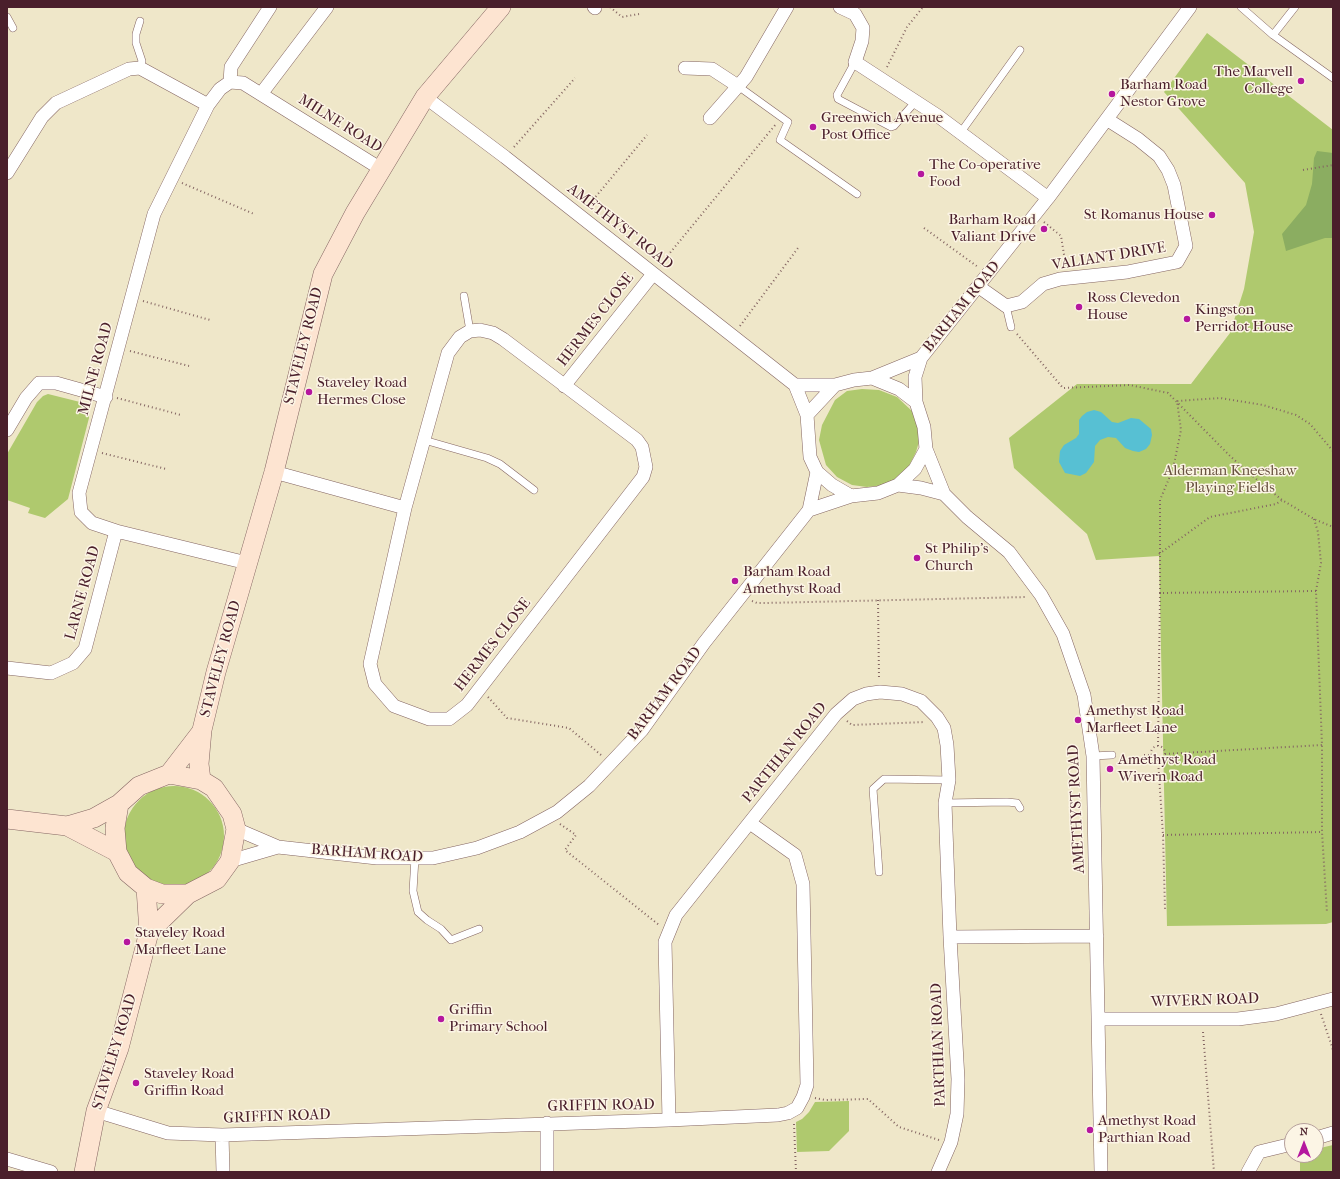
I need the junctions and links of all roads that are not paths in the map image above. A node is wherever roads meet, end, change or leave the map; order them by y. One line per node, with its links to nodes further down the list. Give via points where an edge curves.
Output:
1 (270, 7): 18 (street, via 231,67)
2 (327, 7): 20 (street)
3 (501, 7): 21 (street, STAVELEY ROAD)
4 (787, 7): 19 (street, via 746,77)
5 (1190, 7): 25 (street, BARHAM ROAD)
6 (1241, 7): 12 (lane)
7 (1295, 7): 12 (lane)
8 (846, 8): 14 (street, via 855,14 863,28)
9 (7, 18): 11 (lane)
10 (140, 21): 15 (lane, via 136,43 142,61)
11 (12, 28)
12 (1273, 35): 17 (lane)
13 (1020, 50): 26 (lane)
14 (855, 62): 22 (street); 22 (lane, via 837,95 838,99 891,127)
15 (140, 68): 23 (street); 28 (street, via 129,69 56,103 42,118)
16 (684, 68): 19 (street, via 712,69)
17 (1333, 78)
18 (230, 82): 20 (street, MILNE ROAD, via 243,83); 23 (street, MILNE ROAD, via 220,88)
19 (738, 86): 24 (street); 29 (lane, via 788,122 780,140)
20 (261, 94): 27 (street, MILNE ROAD)
21 (425, 96): 27 (street, STAVELEY ROAD); 31 (street, AMETHYST ROAD)
22 (916, 101): 26 (street)
23 (208, 104): 42 (street, MILNE ROAD, via 154,214)
24 (710, 118)
25 (1108, 120): 30 (street, BARHAM ROAD); 34 (street, VALIANT DRIVE, via 1159,156 1168,170 1174,185 1186,246 1177,262 1043,284 1022,302)
26 (961, 132): 30 (street)
27 (381, 169): 48 (street, STAVELEY ROAD, via 323,274)
28 (7, 173)
29 (857, 194)
30 (1048, 198): 32 (street, BARHAM ROAD)
31 (653, 274): 39 (street, AMETHYST ROAD); 41 (street, HERMES CLOSE)
32 (979, 286): 34 (street); 37 (street, BARHAM ROAD)
33 (464, 296): 36 (lane)
34 (1006, 306): 35 (lane)
35 (1011, 327)
36 (470, 331): 41 (street, HERMES CLOSE, via 493,333); 46 (street, HERMES CLOSE, via 460,337 448,353)
37 (921, 358): 38 (street, BARHAM ROAD); 43 (street, BARHAM ROAD, via 915,377)
38 (872, 378): 40 (street); 43 (street, via 899,389)
39 (795, 385): 40 (street); 44 (street)
40 (835, 385): 44 (street)
41 (564, 386): 54 (street, HERMES CLOSE, via 637,440 642,447 646,467 643,477 480,689 467,705 449,719 429,719 394,706 375,684 370,664)
42 (106, 396): 45 (street, via 56,383 39,383 26,398); 56 (street, MILNE ROAD, via 79,493 81,512 92,523)
43 (916, 402): 47 (street, via 924,427)
44 (807, 415): 49 (street, via 810,457)
45 (7, 430)
46 (424, 440): 51 (lane, via 487,458 500,464); 54 (street, HERMES CLOSE)
47 (926, 449): 50 (street, via 915,469); 52 (street, AMETHYST ROAD)
48 (274, 472): 54 (street); 57 (street, STAVELEY ROAD)
49 (817, 472): 53 (street); 55 (street, BARHAM ROAD)
50 (898, 485): 52 (street); 53 (street, via 878,493)
51 (534, 490)
52 (944, 494): 61 (street, AMETHYST ROAD, via 1009,552 1039,592 1063,634 1084,695)
53 (851, 496): 55 (street)
54 (405, 508)
55 (809, 510): 74 (street, BARHAM ROAD, via 704,643 642,730 589,786 551,815 520,832 477,848 433,858)
56 (116, 531): 57 (street, MILNE ROAD); 58 (street, LARNE ROAD, via 85,649 73,664 51,673)
57 (247, 563): 59 (street, STAVELEY ROAD)
58 (7, 668)
59 (202, 730): 62 (street, STAVELEY ROAD); 63 (street, STAVELEY ROAD, via 199,764)
60 (1112, 755): 61 (lane)
61 (1092, 756): 81 (street, AMETHYST ROAD)
62 (169, 774): 63 (street); 66 (street, via 139,786)
63 (201, 780): 71 (street, via 214,788 232,814)
64 (949, 780): 65 (street, PARTHIAN ROAD); 69 (street, PARTHIAN ROAD, via 944,728 933,713 921,701 902,694 866,694 853,699 838,712); 76 (lane, via 884,779 873,789)
65 (945, 803): 67 (lane, via 1007,802 1016,803); 82 (street, PARTHIAN ROAD)
66 (119, 804): 70 (street, via 94,818); 73 (street, via 115,828)
67 (1020, 808)
68 (7, 819): 70 (street)
69 (750, 823): 86 (street, PARTHIAN ROAD, via 676,915 665,942); 86 (street, GRIFFIN ROAD, via 795,855 803,884 807,1085 797,1108 786,1113)
70 (67, 826): 73 (street)
71 (236, 829): 72 (street, BARHAM ROAD); 75 (street)
72 (278, 846): 74 (street, BARHAM ROAD, via 377,858); 75 (street, BARHAM ROAD)
73 (117, 852): 77 (street, via 128,873)
74 (415, 858): 79 (lane, via 413,891 418,912 451,940)
75 (230, 861): 78 (street, via 217,879)
76 (879, 872)
77 (146, 888): 78 (street, via 162,894); 80 (street, STAVELEY ROAD)
78 (188, 894): 80 (street)
79 (479, 929)
80 (149, 932): 85 (street, STAVELEY ROAD, via 119,1048)
81 (1098, 936): 82 (street); 84 (street, AMETHYST ROAD)
82 (950, 937): 95 (street, PARTHIAN ROAD, via 958,1079 957,1114 952,1142)
83 (1333, 999): 84 (street, WIVERN ROAD, via 1276,1014 1238,1019)
84 (1099, 1019): 96 (street, AMETHYST ROAD)
85 (96, 1111): 88 (street, GRIFFIN ROAD, via 168,1133); 92 (street, STAVELEY ROAD)
86 (669, 1120): 87 (street, GRIFFIN ROAD)
87 (547, 1123): 88 (street, GRIFFIN ROAD); 94 (street)
88 (222, 1135): 93 (street)
89 (1284, 1146): 97 (street, via 1259,1152)
90 (7, 1160): 91 (street)
91 (51, 1172)
92 (84, 1172)
93 (223, 1172)
94 (547, 1172)
95 (938, 1172)
96 (1101, 1172)
97 (1248, 1172)

